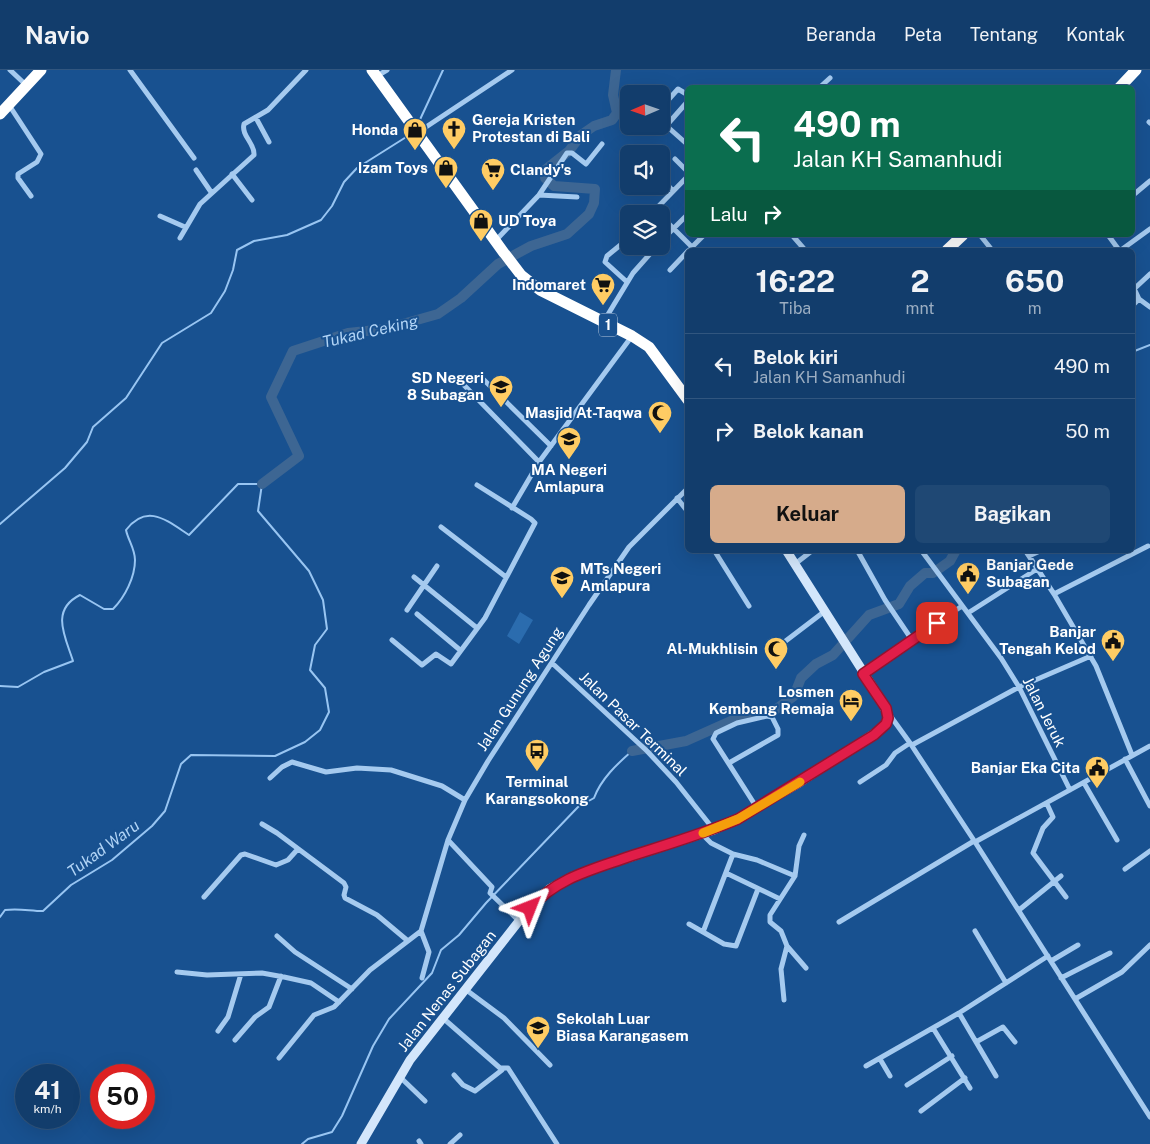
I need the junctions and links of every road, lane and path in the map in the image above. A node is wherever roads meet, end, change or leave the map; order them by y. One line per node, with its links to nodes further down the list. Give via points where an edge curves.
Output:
1 (10, 70): 9 (street)
2 (40, 70): 9 (highway)
3 (130, 70): 24 (street)
4 (306, 70): 17 (street, via 268,110)
5 (512, 70): 20 (street)
6 (1136, 70): 11 (highway)
7 (380, 71): 20 (highway)
8 (830, 78): 10 (street)
9 (26, 85): 15 (highway)
10 (822, 85)
11 (1122, 85)
12 (685, 93): 13 (street, via 678,89)
13 (670, 98)
14 (685, 104): 18 (street)
15 (9, 105): 16 (highway); 36 (street, via 41,154 37,162 18,174)
16 (0, 114)
17 (256, 118): 22 (street); 28 (street, via 243,126 254,155)
18 (670, 118)
19 (670, 129): 21 (street)
20 (420, 130): 47 (highway); 47 (highway, via 504,253)
21 (685, 141)
22 (269, 142)
23 (602, 144): 35 (street, via 588,163 570,152)
24 (194, 158)
25 (675, 159): 27 (street)
26 (196, 170): 33 (street)
27 (685, 171)
28 (232, 174): 33 (street); 38 (street)
29 (685, 177): 32 (street)
30 (1150, 181): 34 (street)
31 (670, 188): 32 (street)
32 (673, 191): 39 (street)
33 (212, 192): 43 (street)
34 (1135, 192)
35 (539, 195): 37 (street); 47 (street)
36 (31, 196)
37 (577, 197)
38 (252, 200)
39 (663, 205)
40 (160, 216): 43 (street)
41 (685, 217): 44 (street)
42 (670, 225): 44 (street)
43 (186, 227): 53 (street)
44 (673, 228): 46 (street); 55 (street)
45 (1150, 229): 61 (street)
46 (670, 231)
47 (499, 237)
48 (702, 237): 56 (street)
49 (794, 237): 57 (street)
50 (961, 237): 58 (highway)
51 (981, 237): 59 (street)
52 (1110, 237): 60 (street)
53 (180, 238)
54 (620, 245): 67 (street, via 607,256 605,262)
55 (688, 248)
56 (690, 248)
57 (803, 248)
58 (949, 248)
59 (988, 248)
60 (1118, 248)
61 (1123, 248)
62 (685, 253): 65 (street)
63 (505, 254): 73 (highway, 1, via 540,290)
64 (649, 255): 67 (street)
65 (670, 270)
66 (1150, 274): 68 (street)
67 (627, 282): 73 (street)
68 (1135, 285)
69 (1135, 291): 70 (street)
70 (1139, 300): 71 (street); 72 (street)
71 (1135, 303)
72 (1150, 307)
73 (603, 322): 74 (highway, 1)
74 (632, 336): 77 (highway, 1, via 655,354); 78 (street)
75 (459, 380): 79 (street)
76 (484, 380): 78 (street)
77 (685, 396)
78 (551, 446): 79 (street)
79 (539, 462): 83 (street)
80 (477, 485): 83 (street)
81 (685, 491): 82 (street, Jalan Gunung Agung)
82 (677, 498): 84 (street); 116 (street, Jalan Gunung Agung, via 629,547)
83 (512, 508): 100 (street, via 535,523)
84 (685, 508)
85 (441, 527): 100 (street)
86 (1148, 546): 95 (street)
87 (716, 553): 104 (street)
88 (788, 553): 97 (main road)
89 (809, 553): 97 (street)
90 (859, 553): 112 (street)
91 (923, 553): 105 (street, Jalan Jeruk)
92 (1026, 553): 96 (street)
93 (1036, 553): 96 (street)
94 (1134, 553): 103 (street)
95 (1135, 553)
96 (1029, 556): 99 (street)
97 (795, 564): 107 (main road)
98 (437, 566): 102 (street)
99 (1037, 569): 103 (street); 108 (street)
100 (506, 576): 110 (street, via 485,618)
101 (414, 577): 102 (street)
102 (424, 585): 106 (street); 110 (street)
103 (1054, 594): 115 (street)
104 (749, 606)
105 (962, 606): 108 (street, Jalan Jeruk); 112 (street)
106 (407, 610)
107 (825, 611): 113 (street, via 783,643); 117 (main road)
108 (968, 613): 118 (street, Jalan Jeruk)
109 (417, 614): 114 (street)
110 (476, 628): 114 (street)
111 (392, 640): 114 (street, via 422,665 436,654 451,664)
112 (912, 640): 117 (street)
113 (769, 642)
114 (460, 650)
115 (1091, 656): 118 (street); 122 (street)
116 (552, 663): 129 (street, Jalan Gunung Agung); 134 (street, Jalan Pasar Terminal, via 647,751)
117 (863, 674): 119 (main road)
118 (1018, 687): 120 (street); 128 (street, Jalan Jeruk)
119 (887, 712): 120 (street); 132 (main road, Jalan Nenas Subagan, via 887,721 878,731)
120 (911, 744): 126 (street, via 894,753 886,765); 139 (street)
121 (1150, 746): 122 (street)
122 (1132, 755): 123 (street)
123 (1125, 759): 127 (street); 131 (street)
124 (730, 763): 124 (street, via 714,742 716,733 737,723 772,717 778,735); 132 (street)
125 (270, 778): 129 (street, via 292,762 326,772 376,768 434,783)
126 (860, 782)
127 (1084, 783): 128 (street); 138 (street)
128 (1070, 790): 130 (street)
129 (465, 800): 137 (street, Jalan Gunung Agung)
130 (1047, 804): 139 (street); 147 (street, via 1053,817 1042,828 1033,853)
131 (1150, 806)
132 (757, 808): 134 (main road, Jalan Nenas Subagan)
133 (262, 824): 140 (street)
134 (714, 830): 135 (main road, Jalan Nenas Subagan)
135 (701, 833): 142 (street); 153 (main road, Jalan Nenas Subagan, via 565,879 550,889)
136 (804, 835): 145 (street, via 799,846)
137 (448, 840): 153 (street, via 492,887 490,893); 156 (street, Jalan Gunung Agung)
138 (1117, 840)
139 (975, 842): 152 (street); 154 (street)
140 (297, 850): 149 (street, via 288,860 276,865 241,855); 160 (street, via 344,883 344,897 376,915)
141 (1150, 851): 143 (street)
142 (733, 854): 144 (street); 145 (street)
143 (1125, 869)
144 (726, 873): 148 (street); 158 (street)
145 (796, 876): 151 (street)
146 (1061, 876): 147 (street)
147 (1054, 882): 150 (street); 152 (street)
148 (758, 889): 151 (street); 158 (street, via 738,945 732,946)
149 (204, 897)
150 (1066, 897)
151 (780, 899): 162 (street, via 771,912 770,922 780,931)
152 (1019, 910): 165 (street)
153 (519, 921): 174 (main road, Jalan Nenas Subagan)
154 (839, 922)
155 (689, 924): 158 (street)
156 (421, 931): 160 (street); 170 (street, via 429,952)
157 (976, 931): 172 (street)
158 (703, 932)
159 (277, 936): 173 (street, via 295,952)
160 (408, 940): 173 (street)
161 (1150, 945): 175 (street, via 1122,972)
162 (787, 946): 166 (street); 176 (street, via 781,969)
163 (1078, 946): 165 (street)
164 (1110, 953): 171 (street)
165 (1050, 958): 171 (street); 172 (street)
166 (806, 968)
167 (177, 972): 168 (street)
168 (241, 974): 169 (street); 181 (street, via 228,1017)
169 (281, 976): 177 (street, via 311,983); 182 (street, via 268,1007)
170 (422, 978)
171 (1061, 978): 175 (street)
172 (1006, 983): 178 (street)
173 (352, 989): 177 (street)
174 (465, 990): 179 (main road, Jalan Nenas Subagan); 188 (street, via 504,1018)
175 (1075, 999): 200 (street)
176 (784, 1000)
177 (339, 1002): 186 (street, via 331,1009 314,1015)
178 (959, 1013): 180 (street); 183 (street)
179 (444, 1019): 190 (street); 194 (main road, Jalan Nenas Subagan, via 415,1053)
180 (934, 1028): 185 (street); 187 (street)
181 (218, 1031)
182 (235, 1040)
183 (976, 1042): 184 (street, via 1003,1027); 193 (street)
184 (1015, 1042)
185 (952, 1056): 195 (street); 196 (street)
186 (279, 1058)
187 (880, 1059): 189 (street); 192 (street)
188 (550, 1065)
189 (866, 1066)
190 (502, 1070): 191 (street, via 475,1090 463,1085); 204 (street, via 508,1068)
191 (454, 1075)
192 (890, 1076)
193 (996, 1076)
194 (400, 1077): 198 (street); 202 (main road, Jalan Nenas Subagan)
195 (964, 1078): 197 (street); 199 (street)
196 (906, 1085)
197 (970, 1088)
198 (424, 1101)
199 (921, 1111)
200 (1150, 1118)
201 (460, 1135): 203 (street)
202 (361, 1144)
203 (450, 1144)
204 (557, 1144)

